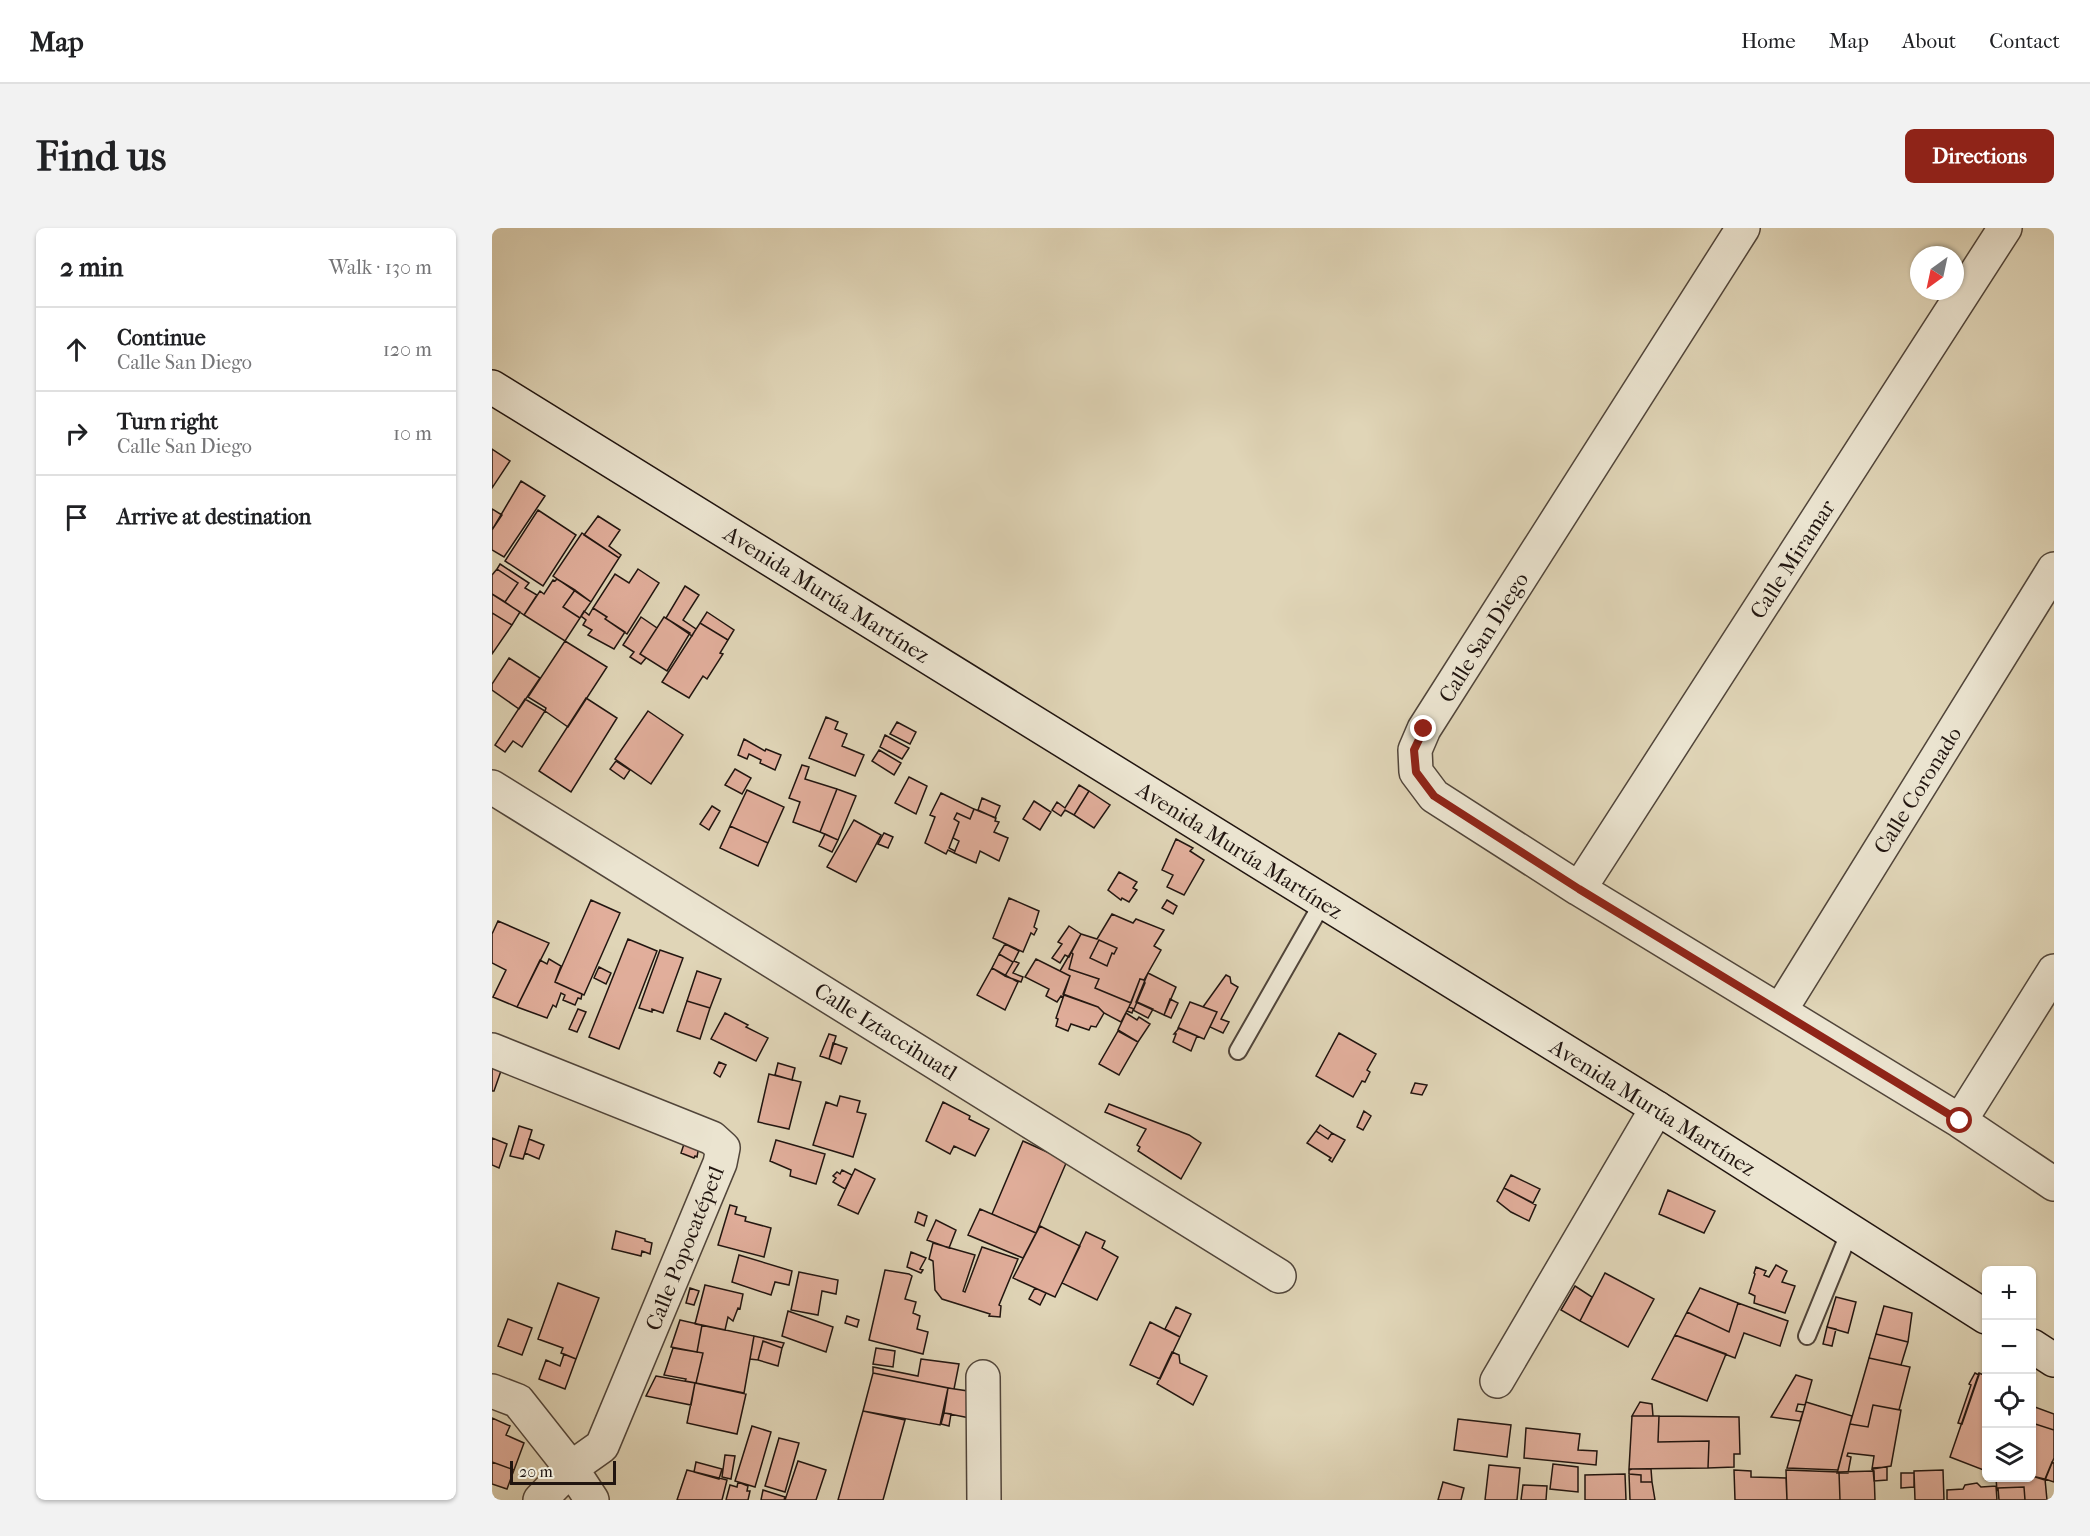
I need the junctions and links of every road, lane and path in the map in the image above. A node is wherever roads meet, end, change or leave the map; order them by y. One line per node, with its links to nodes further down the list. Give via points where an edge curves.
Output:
1 (1743, 228): 6 (street, Calle San Diego, via 1414,750 1416,772 1434,796)
2 (2005, 228): 6 (street, Calle Miramar)
3 (492, 387): 7 (street, Avenida Murúa Martínez)
4 (2054, 569): 9 (street, Calle Coronado)
5 (492, 787): 16 (street, Calle Iztaccihuatl)
6 (1579, 889): 9 (street, Calle San Diego)
7 (1323, 902): 11 (lane); 12 (street, Avenida Murúa Martínez)
8 (2054, 971): 13 (street)
9 (1780, 1011): 13 (street, Calle San Diego)
10 (492, 1050): 24 (street, Calle Popocatépetl, via 712,1138 723,1148 602,1446)
11 (1238, 1051)
12 (1657, 1108): 15 (street, Avenida Murúa Martínez); 22 (street)
13 (1960, 1121): 14 (street, Calle San Diego)
14 (2054, 1184)
15 (1850, 1231): 17 (street, Avenida Murúa Martínez); 18 (lane)
16 (1279, 1276)
17 (1982, 1314)
18 (1808, 1336)
19 (2036, 1349): 20 (street)
20 (2054, 1360)
21 (983, 1377): 27 (street)
22 (1497, 1381)
23 (492, 1391): 24 (street, via 518,1401)
24 (571, 1468): 25 (street); 26 (street)
25 (540, 1500)
26 (592, 1500)
27 (984, 1500)

